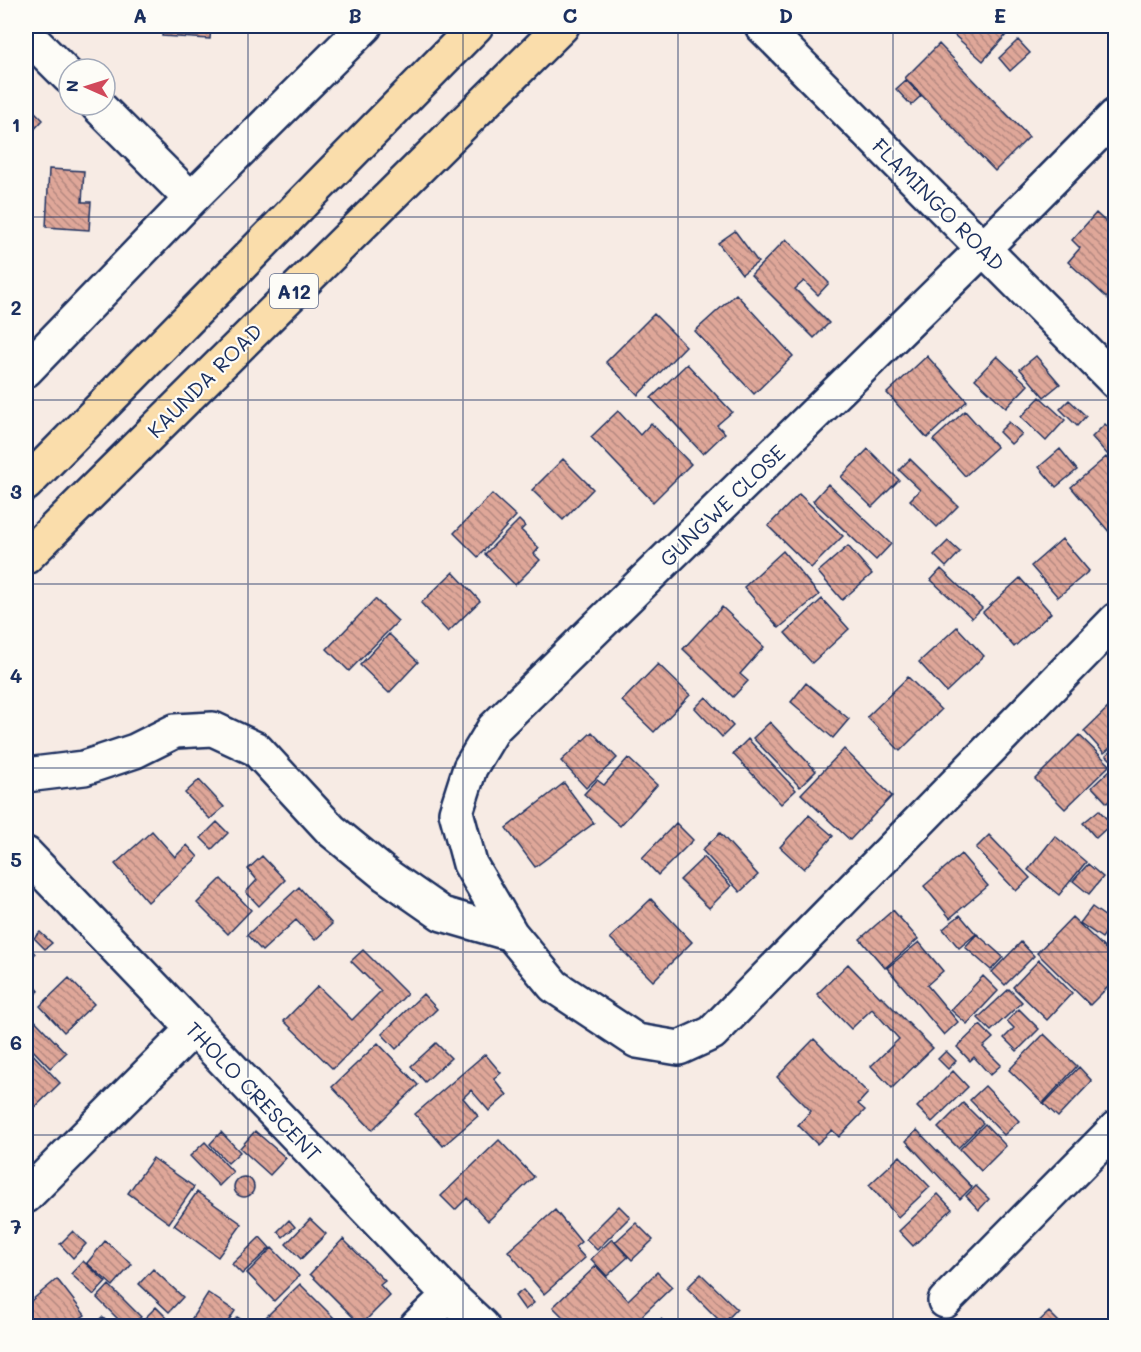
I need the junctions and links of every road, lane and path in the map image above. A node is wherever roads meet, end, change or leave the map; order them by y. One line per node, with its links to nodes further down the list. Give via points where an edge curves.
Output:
1 (365, 26): 9 (street)
2 (476, 26): 13 (main road, A12)
3 (562, 26): 14 (main road, KAUNDA ROAD / A12)
4 (762, 26): 10 (street, FLAMINGO ROAD)
5 (26, 34): 6 (street)
6 (57, 65)
7 (1116, 115): 10 (street, GUNGWE CLOSE)
8 (108, 117): 9 (street)
9 (191, 199): 11 (street)
10 (983, 249): 12 (street, FLAMINGO ROAD); 18 (street, GUNGWE CLOSE, via 494,728 470,768 456,812 470,864)
11 (26, 370)
12 (1116, 382)
13 (26, 484)
14 (26, 557)
15 (1116, 620): 18 (street, GUNGWE CLOSE, via 712,1032 679,1048 637,1041 554,986)
16 (26, 775): 18 (street, via 84,768 135,751 175,731 213,729 256,749 331,830 442,914)
17 (26, 854): 19 (street, THOLO CRESCENT)
18 (511, 934)
19 (194, 1028): 21 (street); 22 (street, THOLO CRESCENT)
20 (1116, 1128): 23 (street)
21 (26, 1196)
22 (449, 1295): 24 (street); 25 (street, THOLO CRESCENT)
23 (945, 1301)
24 (417, 1326)
25 (482, 1326)

